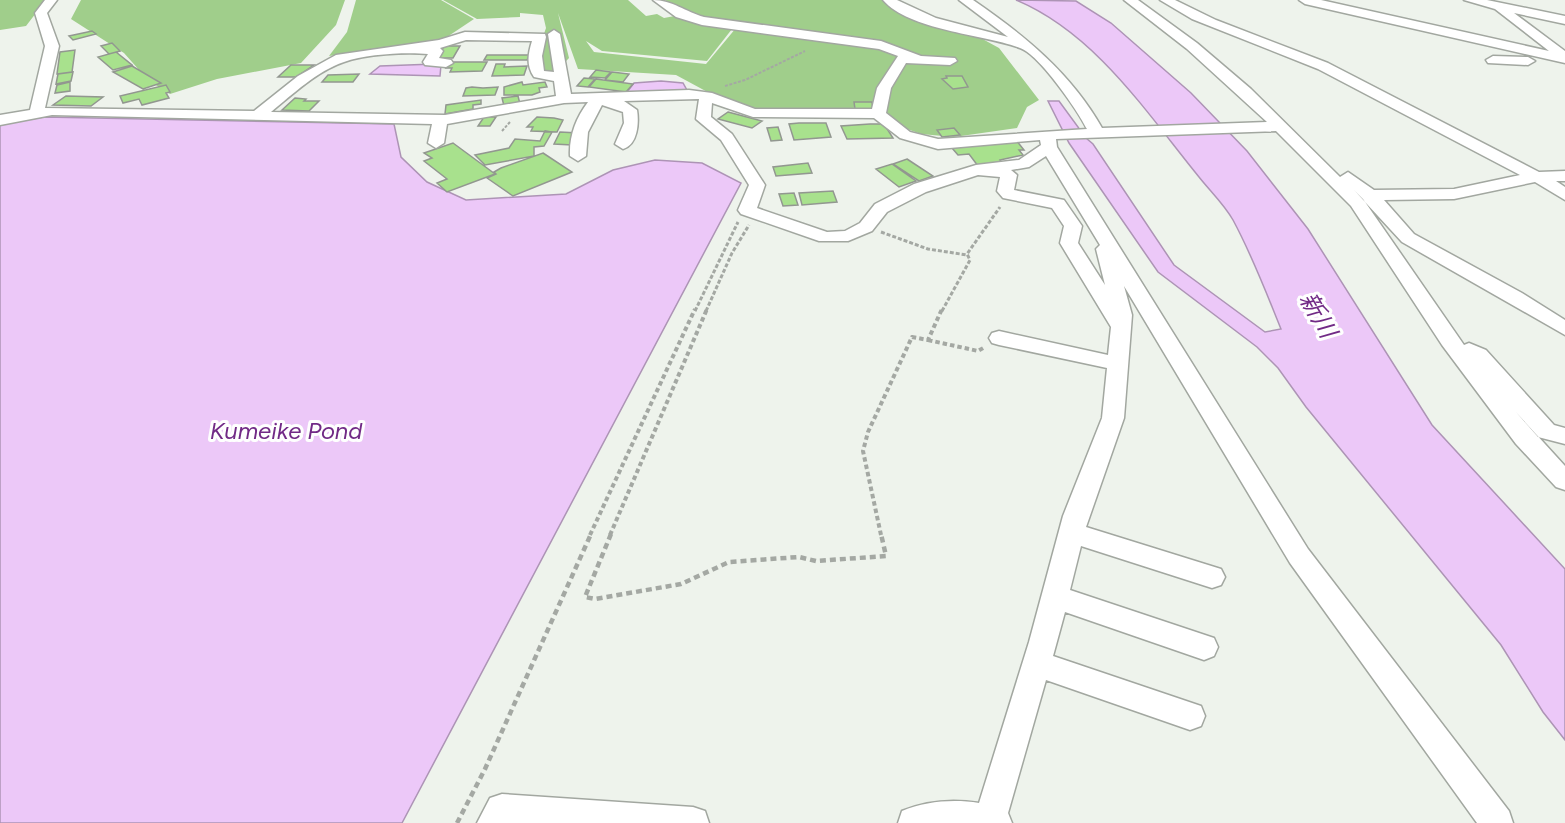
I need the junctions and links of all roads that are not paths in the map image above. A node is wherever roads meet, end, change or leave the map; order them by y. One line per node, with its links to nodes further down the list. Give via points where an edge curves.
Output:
1 (51, 0): 23 (street, via 41,14 52,46)
2 (659, 0): 15 (street, via 680,14 702,21 881,45)
3 (889, 0): 12 (street, via 915,14)
4 (965, 0): 12 (street)
5 (1130, 0): 28 (street, via 1192,46)
6 (1166, 0): 38 (street, via 1193,17 1293,53)
7 (1305, 0): 16 (street)
8 (1470, 0): 9 (street)
9 (1491, 3): 10 (street); 16 (street)
10 (1565, 20)
11 (554, 34): 19 (street)
12 (1027, 47): 29 (street, via 1073,93)
13 (404, 49): 18 (street, via 436,51 430,62); 19 (street, via 470,36 540,37 534,53 536,69 539,74); 25 (street, via 341,58 303,79)
14 (1495, 57): 16 (street)
15 (916, 58): 17 (street); 24 (street, via 902,59 888,78)
16 (1565, 59)
17 (950, 61)
18 (446, 63)
19 (561, 78): 22 (street)
20 (714, 92): 21 (street); 24 (street, via 753,113); 36 (street, via 703,109 704,119 727,137 757,185 747,210 825,237 848,236 866,227 891,202 920,188)
21 (598, 100): 22 (street); 34 (street, via 630,110 632,123); 35 (street, via 577,140)
22 (571, 102): 27 (street)
23 (37, 112): 25 (street); 26 (street)
24 (878, 114): 30 (street)
25 (258, 115): 27 (street)
26 (0, 120)
27 (440, 120): 33 (street)
28 (1275, 126): 29 (street); 32 (street)
29 (1099, 134): 31 (street)
30 (912, 138): 31 (street, via 951,145); 36 (street, via 935,153)
31 (1052, 139): 36 (street, via 1023,164); 41 (street)
32 (1296, 140): 39 (street, via 1316,150); 45 (street, via 1357,203)
33 (436, 143)
34 (623, 144)
35 (578, 156)
36 (978, 170): 42 (street, via 1007,172 1010,178 1005,191 1009,194 1058,204 1073,226 1069,243)
37 (1565, 176): 38 (street)
38 (1538, 177): 39 (street, via 1454,194); 40 (street)
39 (1370, 195): 43 (street, via 1408,238)
40 (1565, 195)
41 (1107, 238): 42 (street, via 1105,249 1122,315); 59 (street, via 1299,556)
42 (1120, 324): 46 (street)
43 (1565, 329)
44 (999, 338): 46 (street)
45 (1449, 340): 47 (street, via 1479,355 1546,431); 48 (street, via 1524,438)
46 (1119, 364): 49 (street, via 1113,418)
47 (1565, 436)
48 (1565, 481)
49 (1071, 533): 50 (street); 51 (street)
50 (1212, 577)
51 (1055, 597): 52 (street); 53 (street)
52 (1204, 647)
53 (1037, 664): 54 (street); 55 (street)
54 (1190, 716)
55 (992, 822): 58 (street, via 959,816)
56 (494, 823): 57 (street, via 502,810)
57 (693, 823)
58 (914, 823)
59 (1497, 823)

